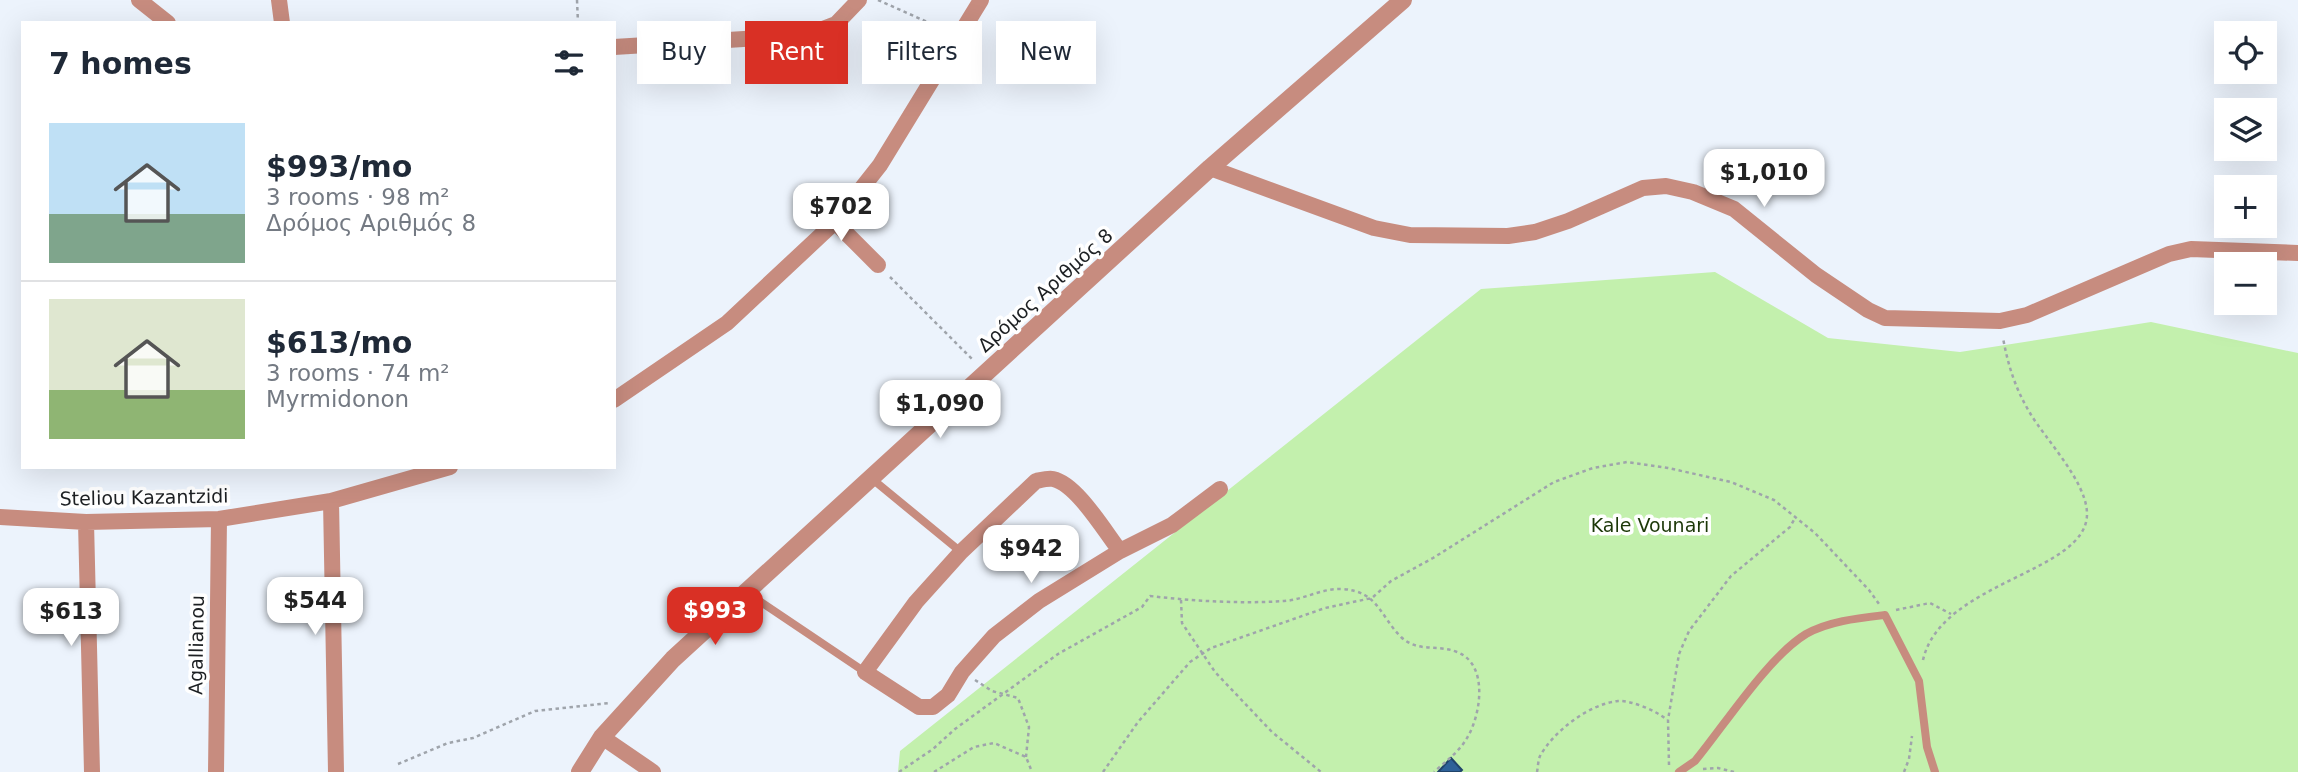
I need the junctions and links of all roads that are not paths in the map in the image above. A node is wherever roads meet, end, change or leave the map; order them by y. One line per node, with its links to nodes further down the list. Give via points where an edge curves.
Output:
1 (139, 0): 6 (street)
2 (279, 0): 7 (street)
3 (859, 0): 8 (street, via 836,24 807,35)
4 (981, 0): 10 (street, via 880,165)
5 (1403, 0): 9 (street, Δρόμος Αριθμός 8)
6 (166, 21)
7 (282, 21)
8 (616, 47)
9 (1210, 168): 11 (street, via 1374,228 1423,235 1535,232 1643,188 1666,186 1734,209 1816,275 1885,318 2000,321 2169,254 2191,249); 15 (street, Δρόμος Αριθμός 8)
10 (835, 222): 12 (street); 13 (street, via 727,323)
11 (2298, 253)
12 (878, 265)
13 (616, 399)
14 (443, 469): 17 (street, Steliou Kazantzidi)
15 (870, 478): 22 (lane); 23 (street, Δρόμος Αριθμός 8)
16 (1220, 489): 21 (street, via 1172,525)
17 (331, 500): 19 (street, Steliou Kazantzidi); 29 (street)
18 (0, 517): 20 (street, Steliou Kazantzidi)
19 (219, 519): 20 (street, Steliou Kazantzidi); 28 (street, Agallianou)
20 (86, 522): 27 (street)
21 (1120, 551): 22 (street, via 1079,497 1051,478 1036,481); 24 (street, via 1039,601 995,636 933,707 919,706)
22 (961, 552): 24 (street, via 916,602)
23 (747, 592): 24 (lane); 25 (street, Δρόμος Αριθμός 8, via 673,659)
24 (864, 672)
25 (602, 737): 30 (street, Δρόμος Αριθμός 8); 31 (street)
26 (1683, 770): 32 (lane, via 1775,660 1806,634 1850,619 1885,615 1919,681 1927,747)
27 (92, 772)
28 (216, 772)
29 (336, 772)
30 (580, 772)
31 (653, 772)
32 (1935, 772)

